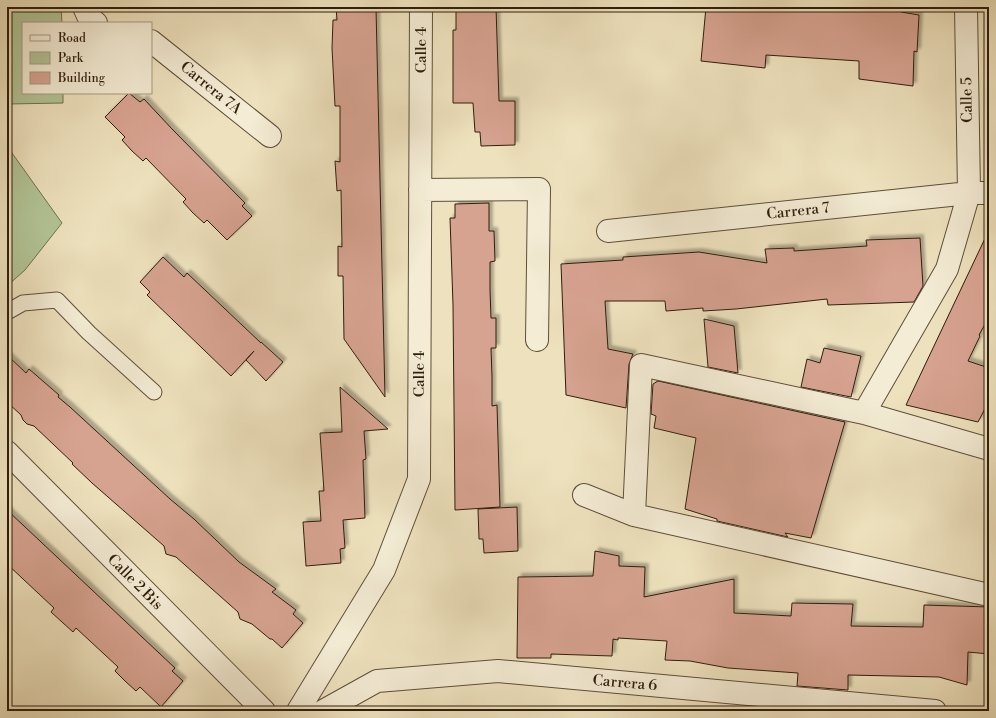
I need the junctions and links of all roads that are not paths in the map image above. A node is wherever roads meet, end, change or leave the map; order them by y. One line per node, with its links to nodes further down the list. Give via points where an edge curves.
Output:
1 (84, 7): 4 (street, via 88,16)
2 (421, 7): 7 (street, Calle 4)
3 (966, 7): 8 (street, Calle 5)
4 (95, 22)
5 (152, 42): 6 (street, Carrera 7A)
6 (270, 136)
7 (420, 190): 11 (street, via 539,189); 20 (street, Calle 4, via 418,479 384,570)
8 (979, 193): 9 (street, Carrera 7); 13 (street, Calle 5, via 947,269)
9 (608, 231)
10 (7, 312): 12 (lane, via 23,303 57,300)
11 (537, 340)
12 (154, 392)
13 (864, 413): 14 (street); 17 (street, via 641,365)
14 (989, 449)
15 (7, 452): 19 (street, Calle 2 Bis)
16 (584, 495): 17 (street)
17 (634, 515): 18 (street)
18 (989, 595)
19 (264, 711)
20 (298, 711)
21 (323, 711): 22 (street, Carrera 6, via 377,681 498,671)
22 (934, 711)

